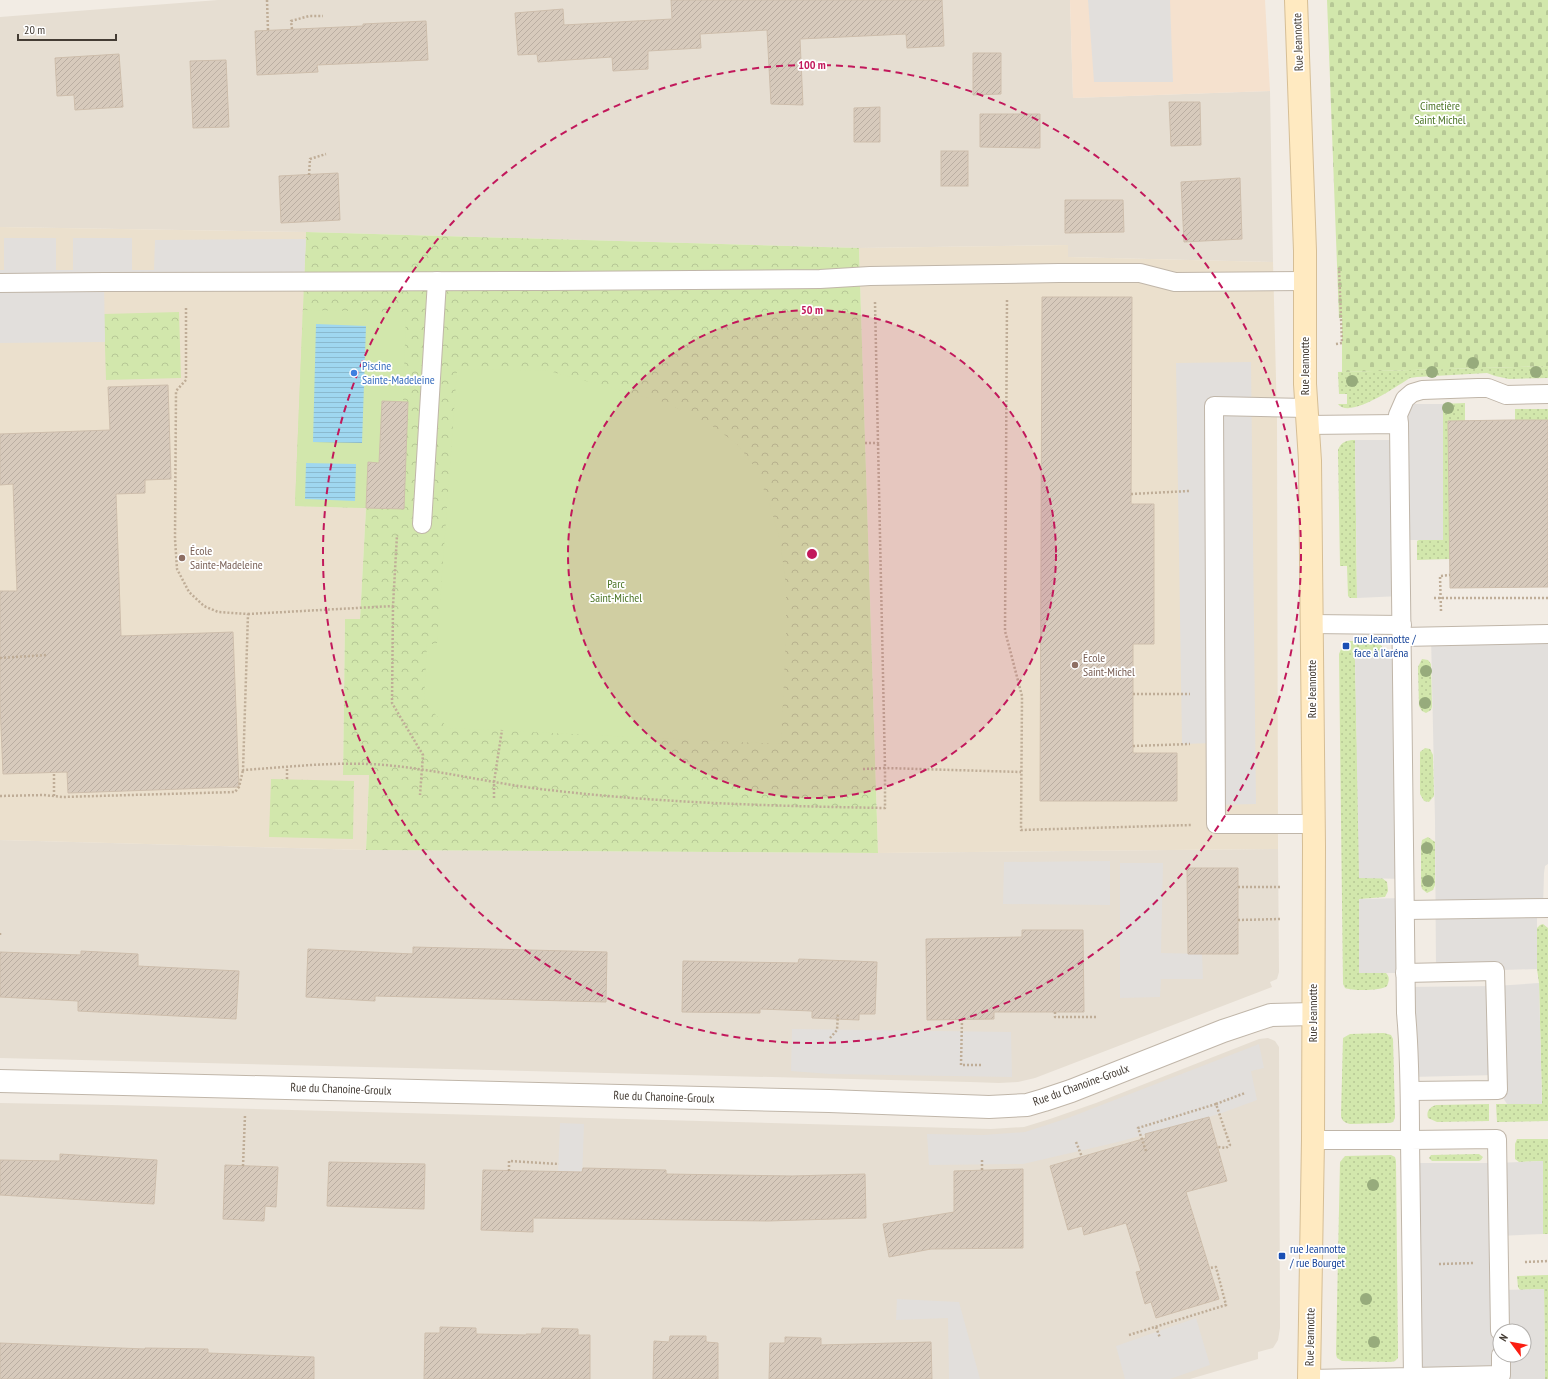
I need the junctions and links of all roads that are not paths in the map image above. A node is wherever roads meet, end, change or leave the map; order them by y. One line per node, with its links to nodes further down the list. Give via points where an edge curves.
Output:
1 (1296, 0): 3 (main road, Rue Jeannotte)
2 (437, 281): 3 (lane, via 820,279 1059,273 1140,273 1175,282); 4 (lane); 8 (lane)
3 (1305, 281): 6 (main road, Rue Jeannotte)
4 (0, 283)
5 (1548, 394): 7 (lane, via 1506,395 1488,388 1422,390 1412,393 1405,399 1398,415)
6 (1307, 416): 7 (lane); 9 (main road, Rue Jeannotte, via 1310,461); 12 (lane, via 1214,406 1216,824)
7 (1398, 424): 10 (lane)
8 (422, 524)
9 (1311, 624): 10 (lane); 12 (main road, Rue Jeannotte)
10 (1402, 631): 11 (lane); 14 (lane)
11 (1548, 634)
12 (1313, 824): 16 (main road, Rue Jeannotte)
13 (1548, 908): 14 (lane)
14 (1405, 910): 15 (lane)
15 (1406, 973): 18 (lane); 18 (lane, via 1495,971 1498,1090)
16 (1313, 1014): 17 (street, Rue du Chanoine-Groulx, via 1271,1015 1044,1100 1027,1105 989,1107); 19 (main road, Rue Jeannotte)
17 (0, 1080)
18 (1410, 1091): 20 (lane)
19 (1313, 1140): 20 (lane); 25 (main road, Rue Jeannotte)
20 (1410, 1140): 21 (lane, via 1497,1139); 23 (lane)
21 (1500, 1323)
22 (1501, 1363): 23 (lane, via 1501,1375)
23 (1413, 1377): 25 (lane)
24 (1303, 1379): 25 (street)
25 (1309, 1379)

